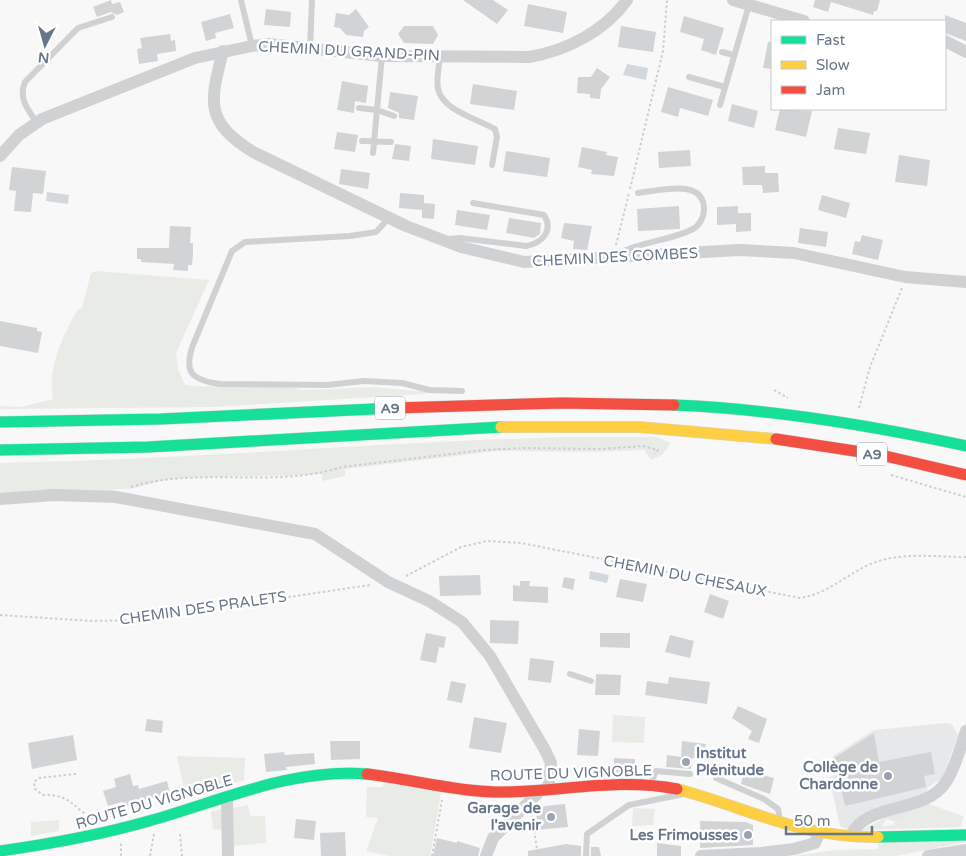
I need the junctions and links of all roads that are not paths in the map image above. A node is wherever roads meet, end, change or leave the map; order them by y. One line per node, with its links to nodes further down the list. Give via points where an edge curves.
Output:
1 (240, 0): 9 (lane)
2 (312, 0): 10 (lane)
3 (627, 0): 16 (street, CHEMIN DU GRAND-PIN, via 598,28 552,53 530,57)
4 (733, 0): 5 (street)
5 (749, 5): 7 (street); 14 (lane)
6 (112, 17): 23 (lane, via 78,28 25,82 23,102)
7 (801, 20)
8 (946, 42): 13 (street)
9 (252, 46): 10 (street, CHEMIN DU GRAND-PIN, via 269,44); 11 (street, CHEMIN DU GRAND-PIN)
10 (310, 48): 15 (street, CHEMIN DU GRAND-PIN)
11 (223, 51): 23 (street, CHEMIN DU GRAND-PIN, via 151,74); 32 (street, CHEMIN DES COMBES, via 213,104 219,123 236,142)
12 (722, 52): 14 (lane)
13 (966, 52)
14 (734, 55): 18 (lane)
15 (382, 56): 16 (street, CHEMIN DU GRAND-PIN); 21 (lane)
16 (440, 57): 29 (lane, via 438,89 442,97 449,105 495,129 497,137)
17 (689, 77): 18 (lane)
18 (725, 87): 19 (lane)
19 (720, 105)
20 (359, 108): 21 (lane)
21 (377, 110): 22 (lane); 25 (lane)
22 (394, 116)
23 (37, 123): 28 (street, CHEMIN DU GRAND-PIN, via 19,135)
24 (362, 141): 25 (lane)
25 (374, 141): 26 (lane); 27 (lane)
26 (391, 142)
27 (373, 153)
28 (0, 156)
29 (492, 165)
30 (638, 193): 34 (lane, via 692,189 700,194 703,202 702,220 695,228 681,234)
31 (473, 203): 33 (lane, via 544,215 548,227 545,238 526,246 460,238)
32 (389, 218): 33 (street, CHEMIN DES COMBES); 36 (lane, via 376,232 245,242 232,251 187,361 189,370 207,382 220,384 402,383 429,390)
33 (444, 240): 34 (street, CHEMIN DES COMBES, via 524,262)
34 (610, 254): 35 (street, CHEMIN DES COMBES, via 740,250 784,253 905,277)
35 (966, 282)
36 (462, 391)
37 (0, 422): 38 (main road, A9, via 141,421 533,403 644,404 780,414 890,430)
38 (966, 446)
39 (0, 450): 40 (main road, A9, bridge, via 146,447 532,426 641,427 776,439 881,455)
40 (966, 475)
41 (0, 499): 48 (street, via 54,495 116,497 315,534 388,582 429,601 462,622 490,656 551,763)
42 (570, 674): 43 (lane)
43 (591, 681)
44 (966, 731): 54 (street, via 946,784 928,798 866,818 859,822)
45 (715, 771): 51 (lane, via 716,778 764,799 778,809)
46 (690, 774): 47 (lane, via 656,771)
47 (651, 784): 48 (main road, ROUTE DU VIGNOBLE); 49 (main road, ROUTE DU VIGNOBLE)
48 (544, 790): 50 (main road, ROUTE DU VIGNOBLE, via 493,792 376,774 346,773 304,776); 58 (street, via 493,838)
49 (692, 791): 51 (main road, ROUTE DU VIGNOBLE); 59 (lane, via 677,797 629,805 587,834)
50 (227, 797): 56 (main road, ROUTE DU VIGNOBLE, via 69,842); 57 (street)
51 (781, 822): 52 (main road, ROUTE DU VIGNOBLE)
52 (818, 833): 54 (main road, ROUTE DU VIGNOBLE); 60 (street, via 815,843 794,849 761,854)
53 (966, 835): 54 (main road, ROUTE DU VIGNOBLE)
54 (851, 836)
55 (966, 850): 61 (street)
56 (0, 851)
57 (228, 856)
58 (486, 856)
59 (586, 856)
60 (701, 856)
61 (928, 856)

